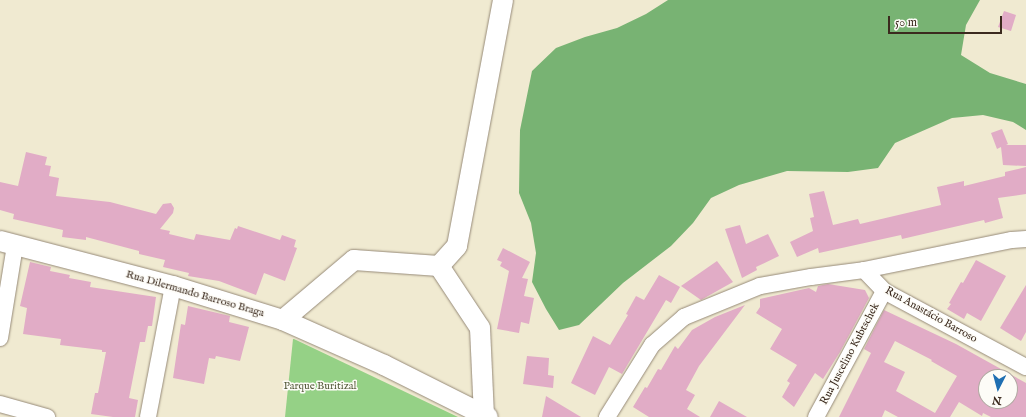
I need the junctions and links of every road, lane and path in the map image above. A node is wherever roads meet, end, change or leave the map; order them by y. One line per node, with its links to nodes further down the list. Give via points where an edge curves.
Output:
1 (503, 0): 4 (street, via 457,246)
2 (1026, 239): 5 (street)
3 (8, 243): 6 (street, Rua Dilermando Barroso Braga); 9 (street)
4 (439, 266): 8 (street, via 354,260); 12 (street, via 480,328)
5 (864, 270): 7 (street, Rua Anastácio Barroso); 15 (street, via 760,286 684,317 652,345)
6 (173, 286): 8 (street, Rua Dilermando Barroso Braga); 14 (street)
7 (884, 290): 10 (street, Rua Anastácio Barroso); 16 (street, Rua Juscelino Kubtschek)
8 (283, 320): 12 (street, Rua Dilermando Barroso Braga, via 384,365)
9 (0, 338)
10 (1026, 367)
11 (0, 404): 13 (street)
12 (486, 416)
13 (47, 417)
14 (148, 417)
15 (607, 417)
16 (816, 417)

